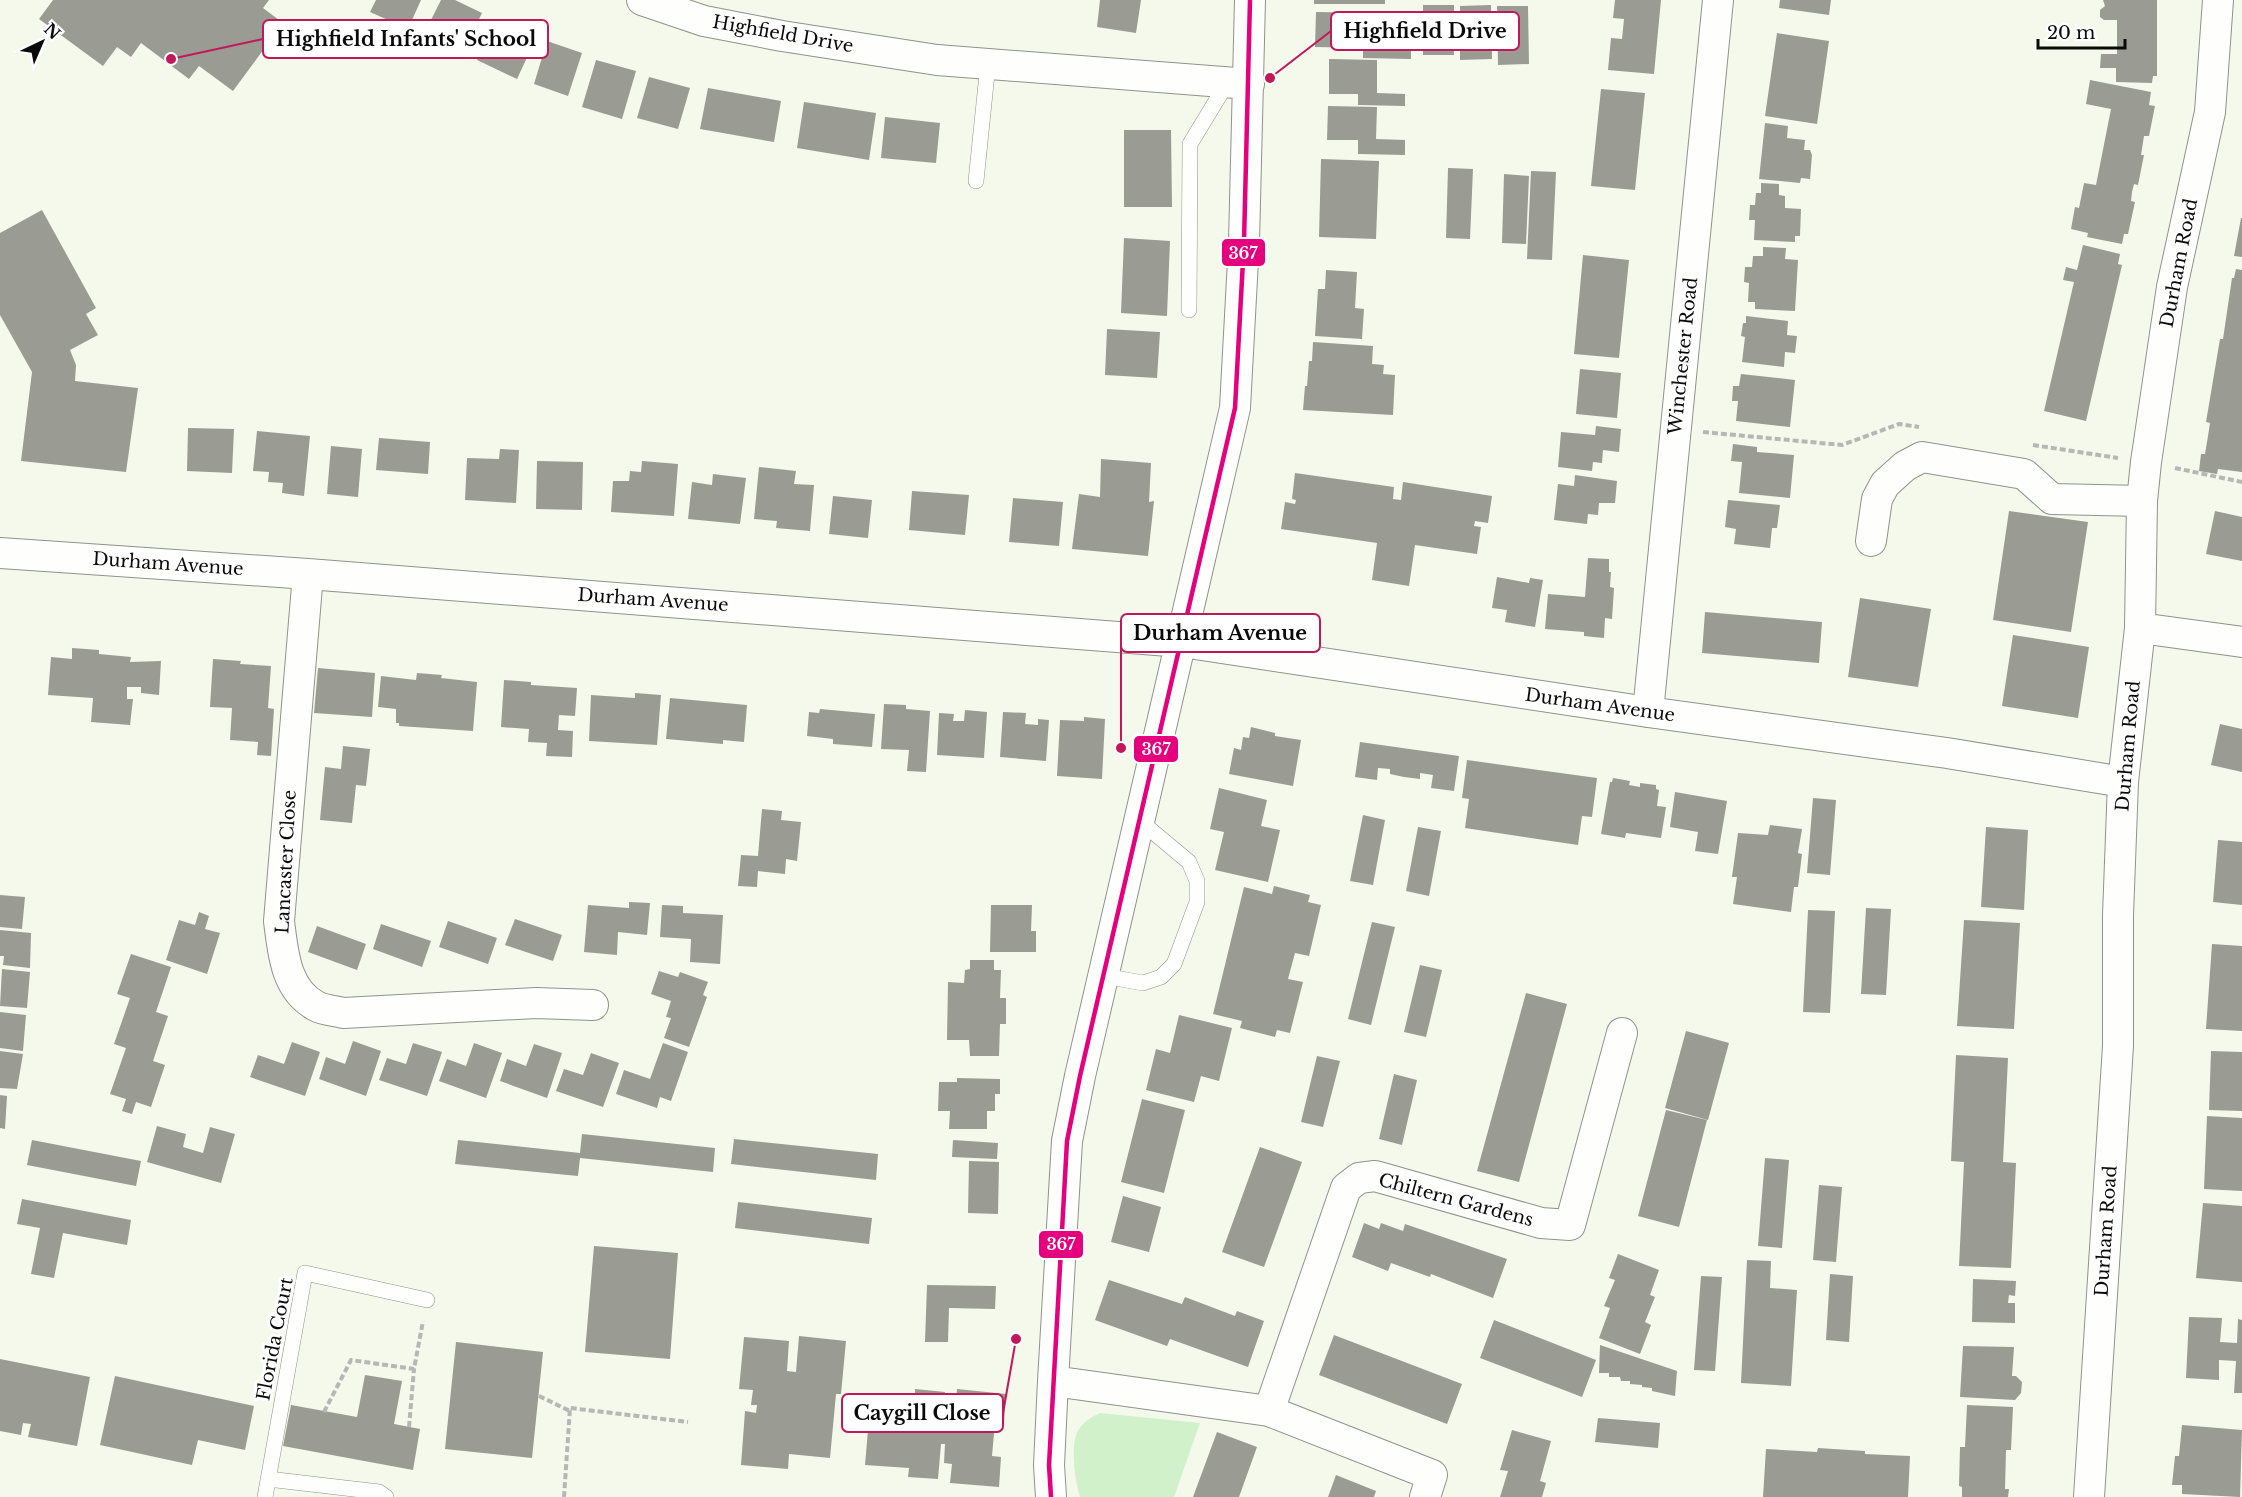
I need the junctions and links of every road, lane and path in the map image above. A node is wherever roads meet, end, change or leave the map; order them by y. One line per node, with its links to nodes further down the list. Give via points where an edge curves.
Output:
1 (642, 0): 5 (street, Highfield Drive, via 704,21 782,36)
2 (1250, 0): 6 (street)
3 (1718, 0): 16 (street, Winchester Road)
4 (2218, 0): 9 (street, Durham Road, via 2210,112 2172,287)
5 (988, 64): 6 (street, Highfield Drive); 7 (lane)
6 (1238, 84): 8 (lane, via 1190,144); 14 (street, via 1244,242 1234,408)
7 (976, 181)
8 (1190, 310)
9 (2142, 501): 10 (street, via 2052,499 2024,474 1922,457 1905,465 1885,484 1877,500); 13 (street, Durham Road)
10 (1871, 542)
11 (0, 553): 12 (street, Durham Avenue)
12 (308, 574): 14 (street, Durham Avenue); 20 (street, Lancaster Close, via 279,921 288,972 296,989 316,1006 344,1013 536,1003)
13 (2140, 628): 15 (street); 17 (street, Durham Road)
14 (1182, 642): 16 (street, Durham Avenue); 18 (street)
15 (2242, 642)
16 (1648, 712): 17 (street, Durham Avenue, via 1947,753)
17 (2123, 782): 37 (street, Durham Road, via 2118,1046)
18 (1140, 821): 19 (street); 19 (lane, via 1189,862 1197,881 1197,902 1174,964 1161,977 1143,983)
19 (1104, 976): 24 (street, via 1067,1141)
20 (592, 1005)
21 (1622, 1033): 28 (street, Chiltern Gardens, via 1570,1225 1542,1223 1375,1176 1359,1178 1346,1188)
22 (428, 1300): 23 (path); 31 (lane, Florida Court, via 305,1273)
23 (414, 1369): 27 (path, via 351,1360); 30 (path)
24 (1053, 1381): 28 (street); 35 (street)
25 (539, 1396): 26 (path)
26 (570, 1411): 29 (path); 34 (path)
27 (324, 1412)
28 (1269, 1412): 36 (street, via 1432,1475)
29 (688, 1422)
30 (409, 1427)
31 (268, 1479): 32 (lane, Florida Court); 33 (lane, via 379,1492)
32 (265, 1497)
33 (386, 1497)
34 (564, 1497)
35 (1051, 1497)
36 (1425, 1497)
37 (2089, 1497)

